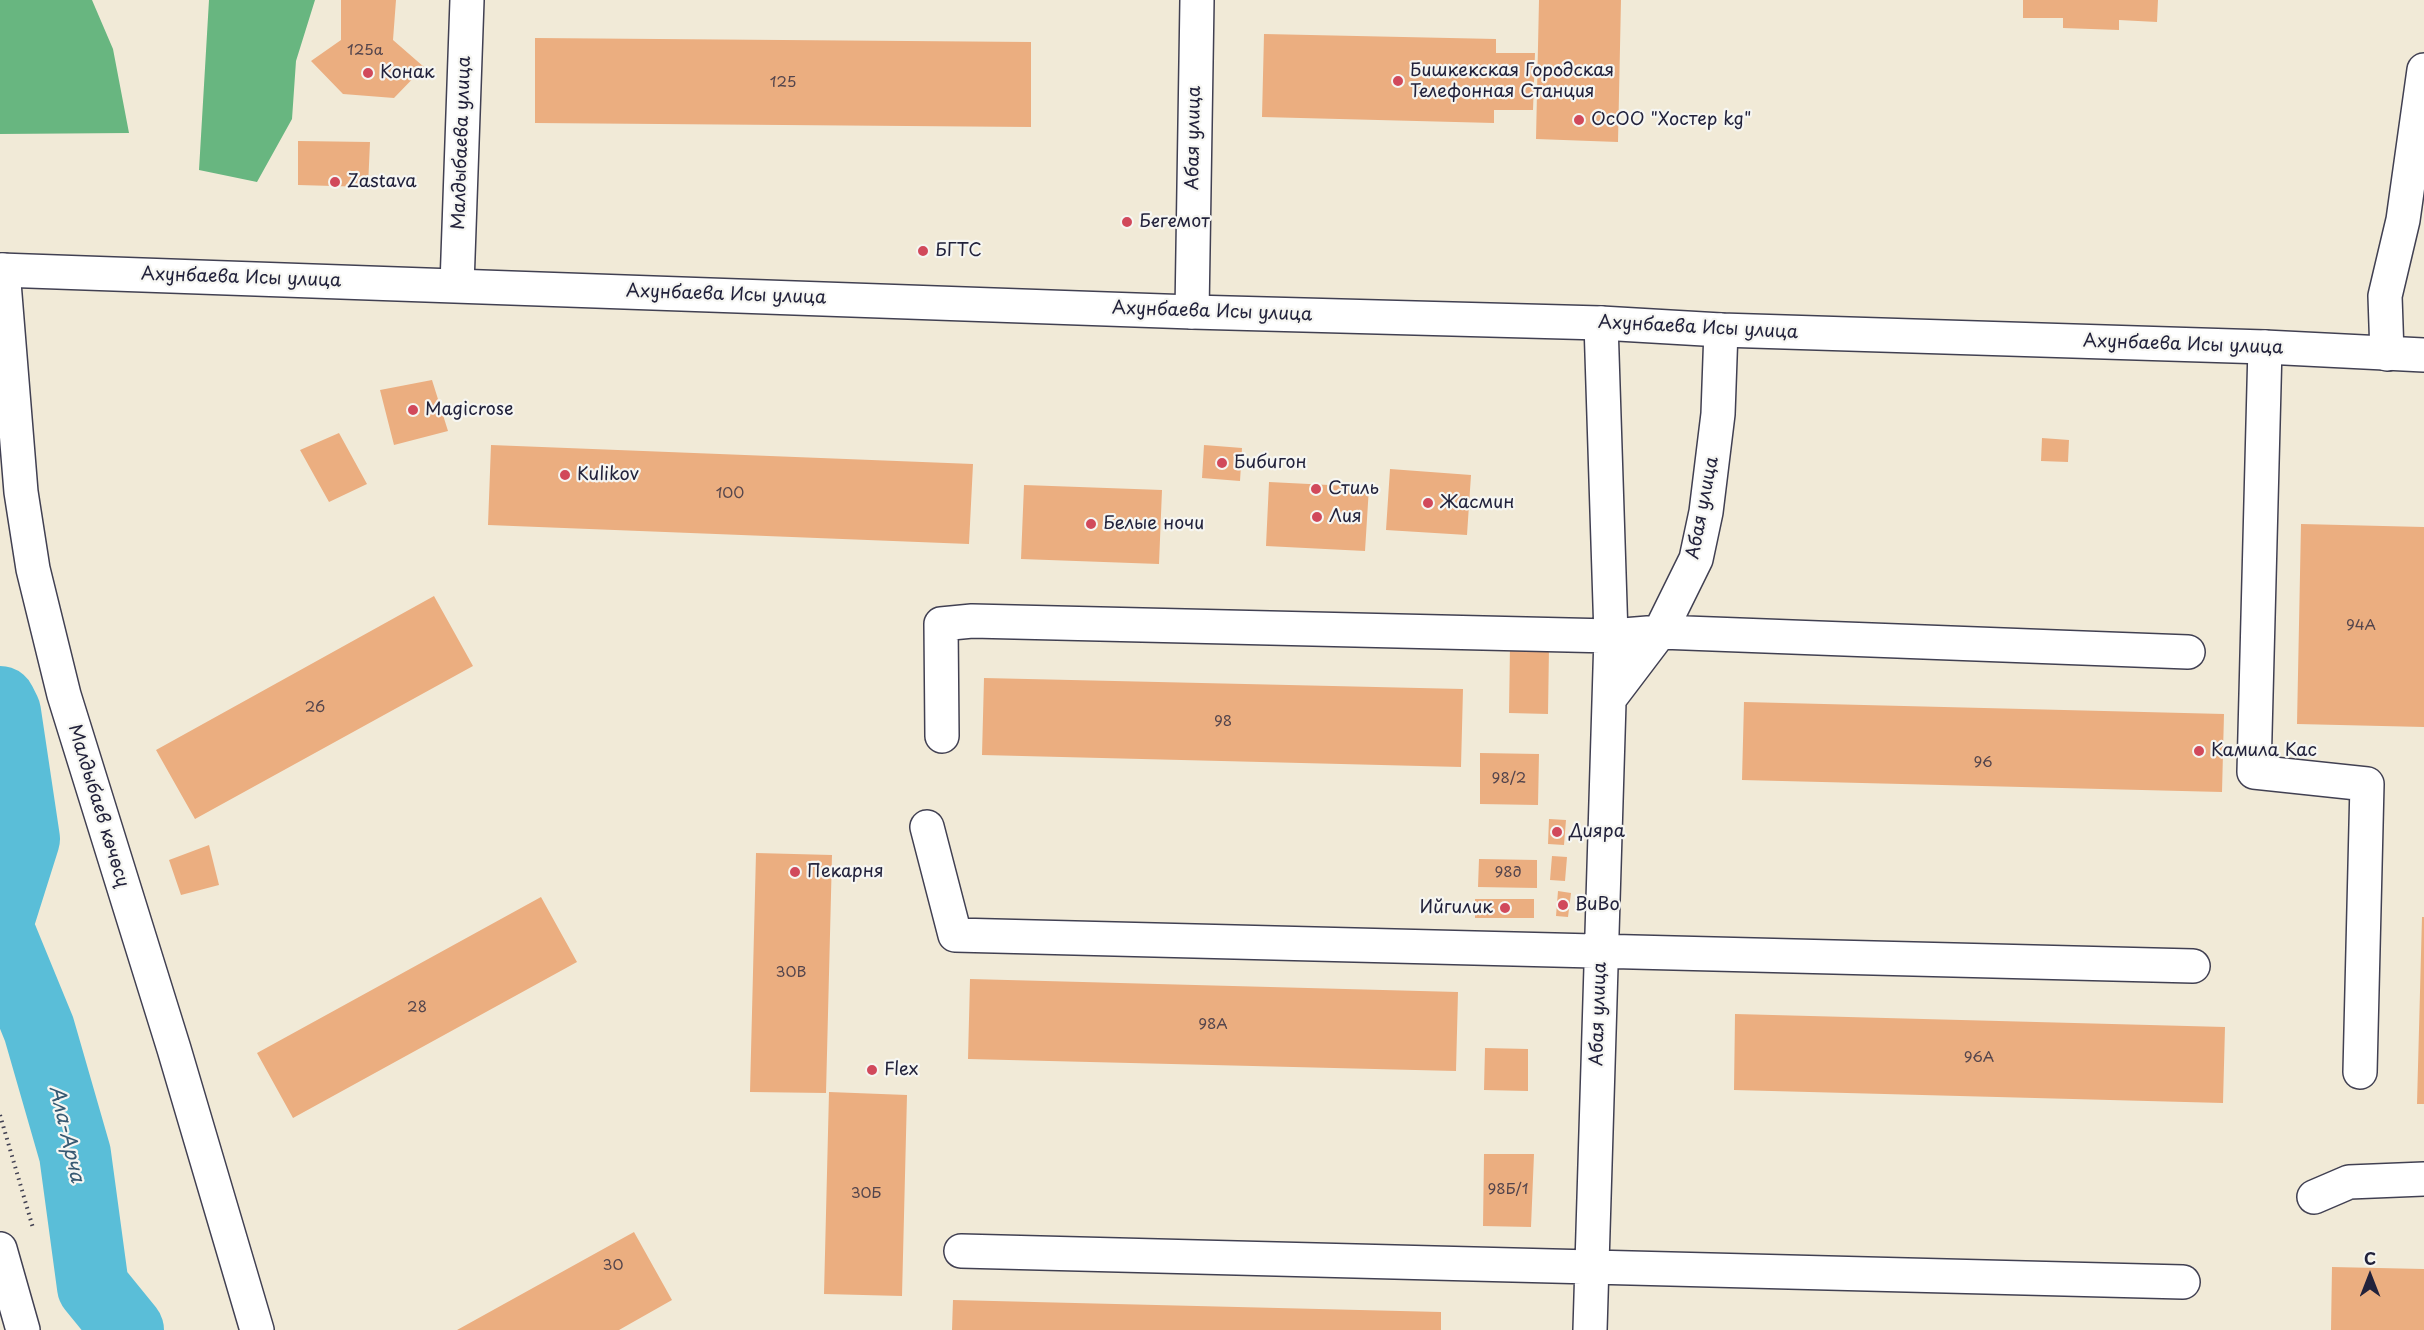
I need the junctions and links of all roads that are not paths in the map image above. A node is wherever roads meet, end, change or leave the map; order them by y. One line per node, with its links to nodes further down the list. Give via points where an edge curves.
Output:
1 (467, 0): 5 (main road, Малдыбаева улица)
2 (1197, 0): 6 (main road, Абая улица)
3 (2424, 70): 10 (main road, via 2403,220 2385,296)
4 (1, 270): 5 (main road, Ахунбаева Исы улица); 28 (main road, Малдыбаев көчөсү, via 21,492 33,569 64,695)
5 (457, 285): 6 (main road, Ахунбаева Исы улица)
6 (1192, 312): 7 (main road, Ахунбаева Исы улица)
7 (1601, 323): 8 (main road, Ахунбаева Исы улица); 13 (main road, Абая улица)
8 (1721, 330): 9 (main road, Ахунбаева Исы улица); 12 (main road, Абая улица, via 1719,414 1706,512 1696,559)
9 (2265, 347): 10 (main road, Ахунбаева Исы улица); 20 (main road, via 2254,772 2367,784)
10 (2387, 354): 11 (main road, Ахунбаева Исы улица)
11 (2424, 355)
12 (1660, 632): 13 (main road); 14 (main road); 15 (main road, Абая улица)
13 (1611, 636): 15 (main road, Абая улица); 16 (main road, via 972,621 941,624)
14 (2188, 652)
15 (1610, 698): 18 (main road, Абая улица)
16 (942, 736)
17 (927, 827): 18 (main road, via 955,935)
18 (1601, 951): 19 (main road); 25 (main road, Абая улица)
19 (2193, 966)
20 (2360, 1072)
21 (2424, 1179): 22 (main road, via 2349,1182)
22 (2314, 1197)
23 (0, 1249): 27 (main road)
24 (961, 1251): 25 (main road)
25 (1592, 1267): 26 (main road); 29 (main road, Абая улица)
26 (2183, 1282)
27 (23, 1330)
28 (257, 1330)
29 (1590, 1330)

